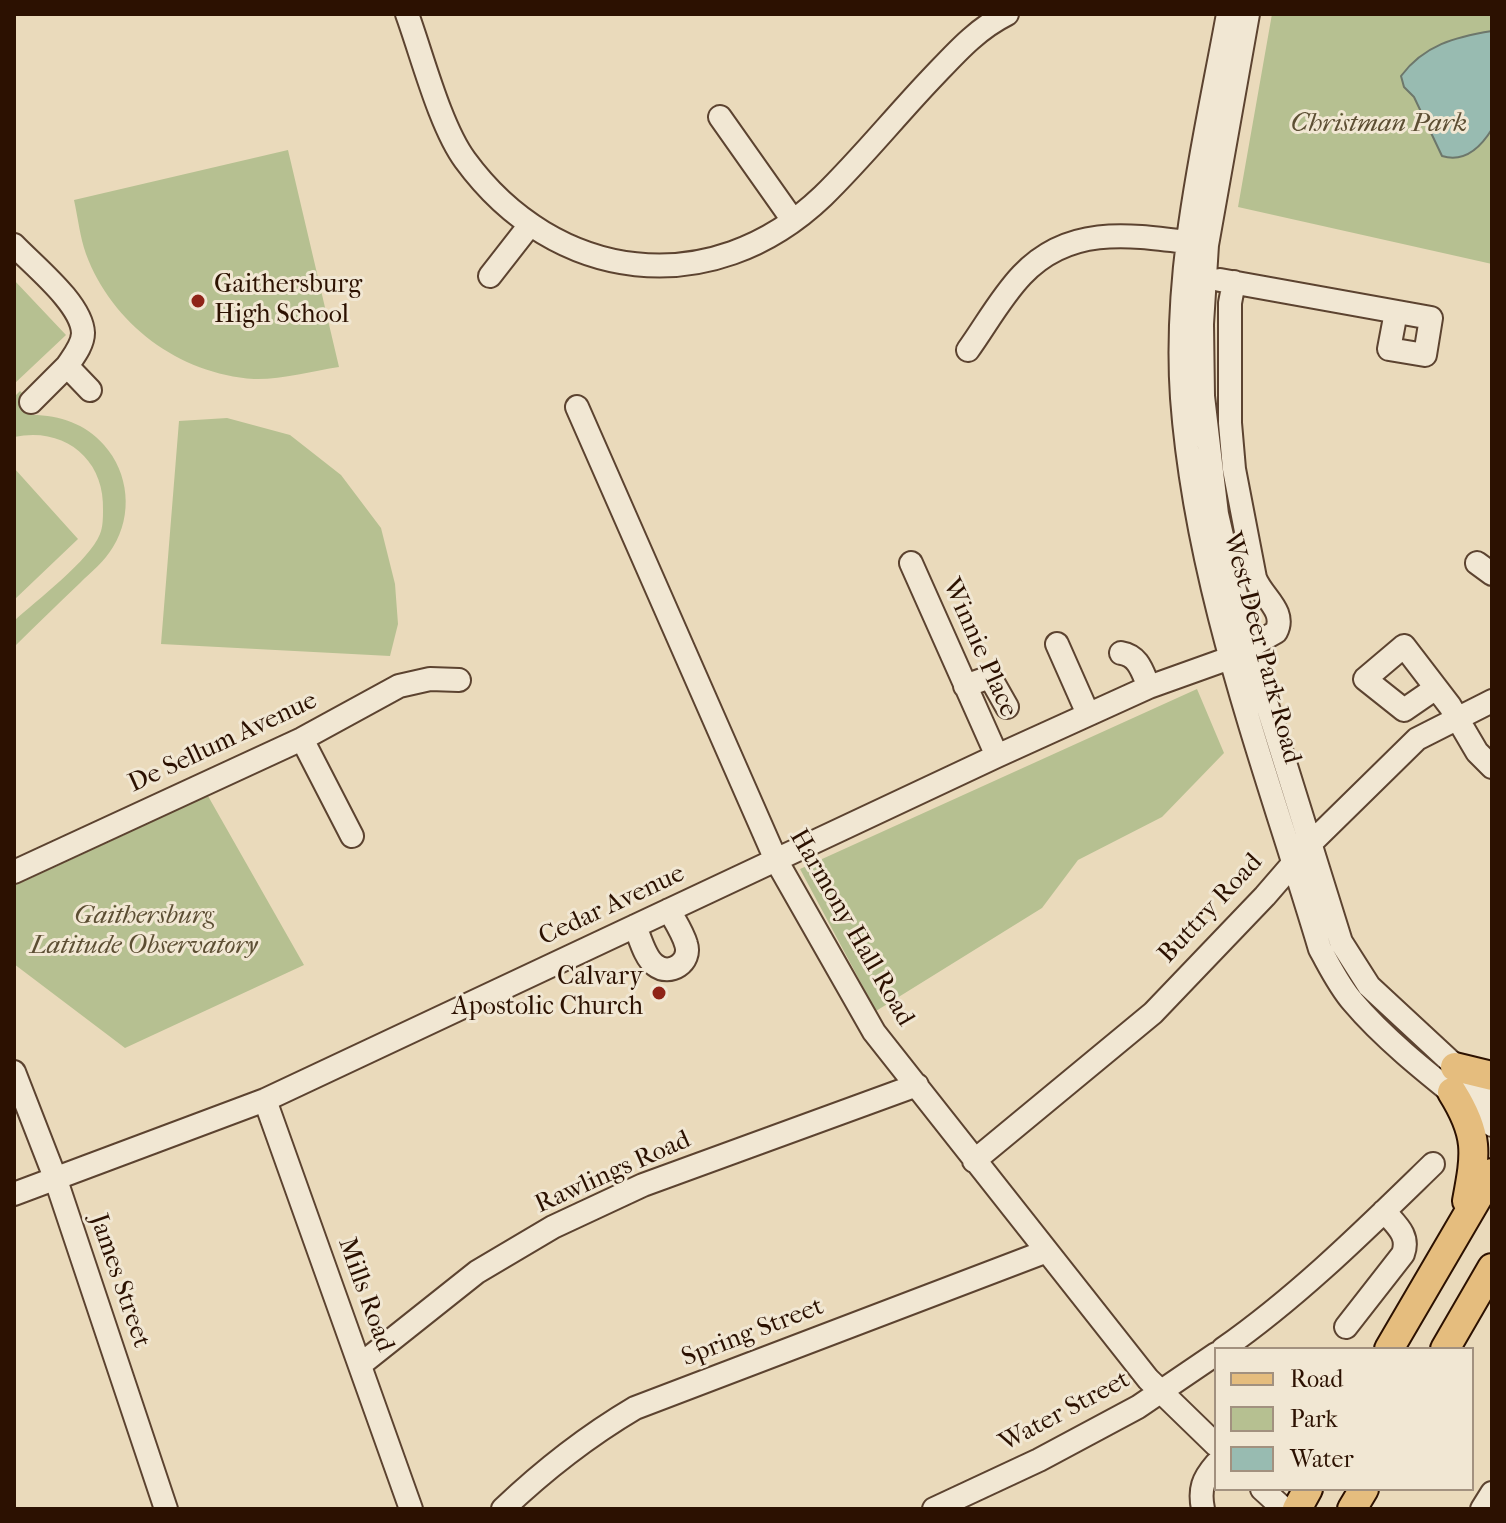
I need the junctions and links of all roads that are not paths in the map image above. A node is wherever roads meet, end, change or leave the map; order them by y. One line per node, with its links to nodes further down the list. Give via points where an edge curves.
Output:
1 (407, 14): 7 (street, via 463,157)
2 (1007, 14): 6 (street, via 971,36 821,197)
3 (1228, 14): 8 (street, West Deer Park Road)
4 (1248, 14): 8 (street, West Deer Park Road)
5 (720, 117): 6 (street)
6 (792, 219): 7 (street, via 737,252 651,266 585,253)
7 (529, 226): 11 (street)
8 (1197, 244): 10 (street, West Deer Park Road); 14 (street, via 1124,235 1068,243 1023,274)
9 (14, 245): 15 (street, via 76,310 83,333)
10 (1195, 274): 12 (street); 21 (street, West Deer Park Road, via 1182,397 1198,517)
11 (490, 276)
12 (1234, 282): 13 (street); 21 (street, Cedar Avenue, via 1229,345 1234,469 1255,578 1278,611 1280,625)
13 (1396, 312)
14 (968, 350)
15 (67, 366): 16 (street); 17 (street)
16 (90, 390)
17 (31, 402)
18 (577, 407): 36 (street, Harmony Hall Road)
19 (911, 563): 24 (street, Winnie Place)
20 (1057, 644): 29 (street)
21 (1239, 652): 25 (street, Cedar Avenue); 35 (street, West Deer Park Road); 37 (street, West Deer Park Road)
22 (1121, 653): 25 (street, via 1138,662)
23 (459, 680): 31 (street, De Sellum Avenue, via 399,686)
24 (965, 686): 28 (street, via 990,677); 32 (street, Winnie Place)
25 (1149, 687): 29 (street, Cedar Avenue)
26 (1436, 688): 26 (street, via 1404,646 1365,679 1404,710); 30 (street)
27 (1492, 701): 30 (street, Buttry Road)
28 (1007, 707)
29 (1088, 714): 32 (street, Cedar Avenue)
30 (1457, 719): 33 (street); 35 (street, Buttry Road, via 1417,739)
31 (302, 739): 34 (street); 38 (street, De Sellum Avenue)
32 (997, 756): 36 (street, Cedar Avenue)
33 (1492, 767)
34 (352, 836)
35 (1310, 844): 37 (street, Buttry Road); 43 (street, West Deer Park Road, via 1341,942 1354,964)
36 (776, 860): 39 (street, Cedar Avenue); 44 (street, Harmony Hall Road, via 874,1032)
37 (1294, 860): 43 (street, West Deer Park Road, via 1320,949 1353,1002); 48 (street, Buttry Road, via 1153,1013)
38 (14, 872)
39 (669, 910): 40 (street, Cedar Avenue); 40 (street, via 687,946 685,959 675,968 652,962)
40 (635, 926): 45 (street, Cedar Avenue)
41 (14, 1072): 51 (street, James Street)
42 (1492, 1076): 43 (main road)
43 (1453, 1080): 46 (street, West Deer Park Road); 47 (street, West Deer Park Road); 54 (main road, via 1475,1154)
44 (917, 1085): 48 (street, Harmony Hall Road); 62 (street, Rawlings Road, via 643,1185 553,1227 477,1272)
45 (265, 1100): 51 (street, Cedar Avenue); 62 (street, Mills Road)
46 (1492, 1100)
47 (1492, 1125)
48 (974, 1161): 55 (street, Harmony Hall Road)
49 (1433, 1164): 53 (street)
50 (1492, 1173): 54 (main road)
51 (56, 1180): 52 (street, Cedar Avenue); 70 (street, James Street)
52 (14, 1194)
53 (1384, 1211): 57 (street, via 1407,1244); 58 (street, via 1271,1315)
54 (1464, 1218): 59 (main road)
55 (1047, 1251): 63 (street, Harmony Hall Road); 72 (street, Spring Street, via 635,1408 548,1467)
56 (1492, 1268): 60 (main road)
57 (1346, 1327)
58 (1226, 1347)
59 (1390, 1347)
60 (1446, 1347)
61 (1214, 1355): 63 (street, Water Street)
62 (360, 1365): 71 (street, Mills Road)
63 (1162, 1392): 64 (street, Harmony Hall Road); 73 (street, Water Street, via 1039,1460)
64 (1214, 1443)
65 (1214, 1466): 74 (street, via 1200,1491)
66 (1264, 1491): 75 (street)
67 (1307, 1491): 76 (main road)
68 (1363, 1491): 77 (main road)
69 (1492, 1493): 78 (street)
70 (166, 1509)
71 (411, 1509)
72 (503, 1509)
73 (934, 1509)
74 (1203, 1509)
75 (1284, 1509)
76 (1297, 1509)
77 (1352, 1509)
78 (1482, 1509)

